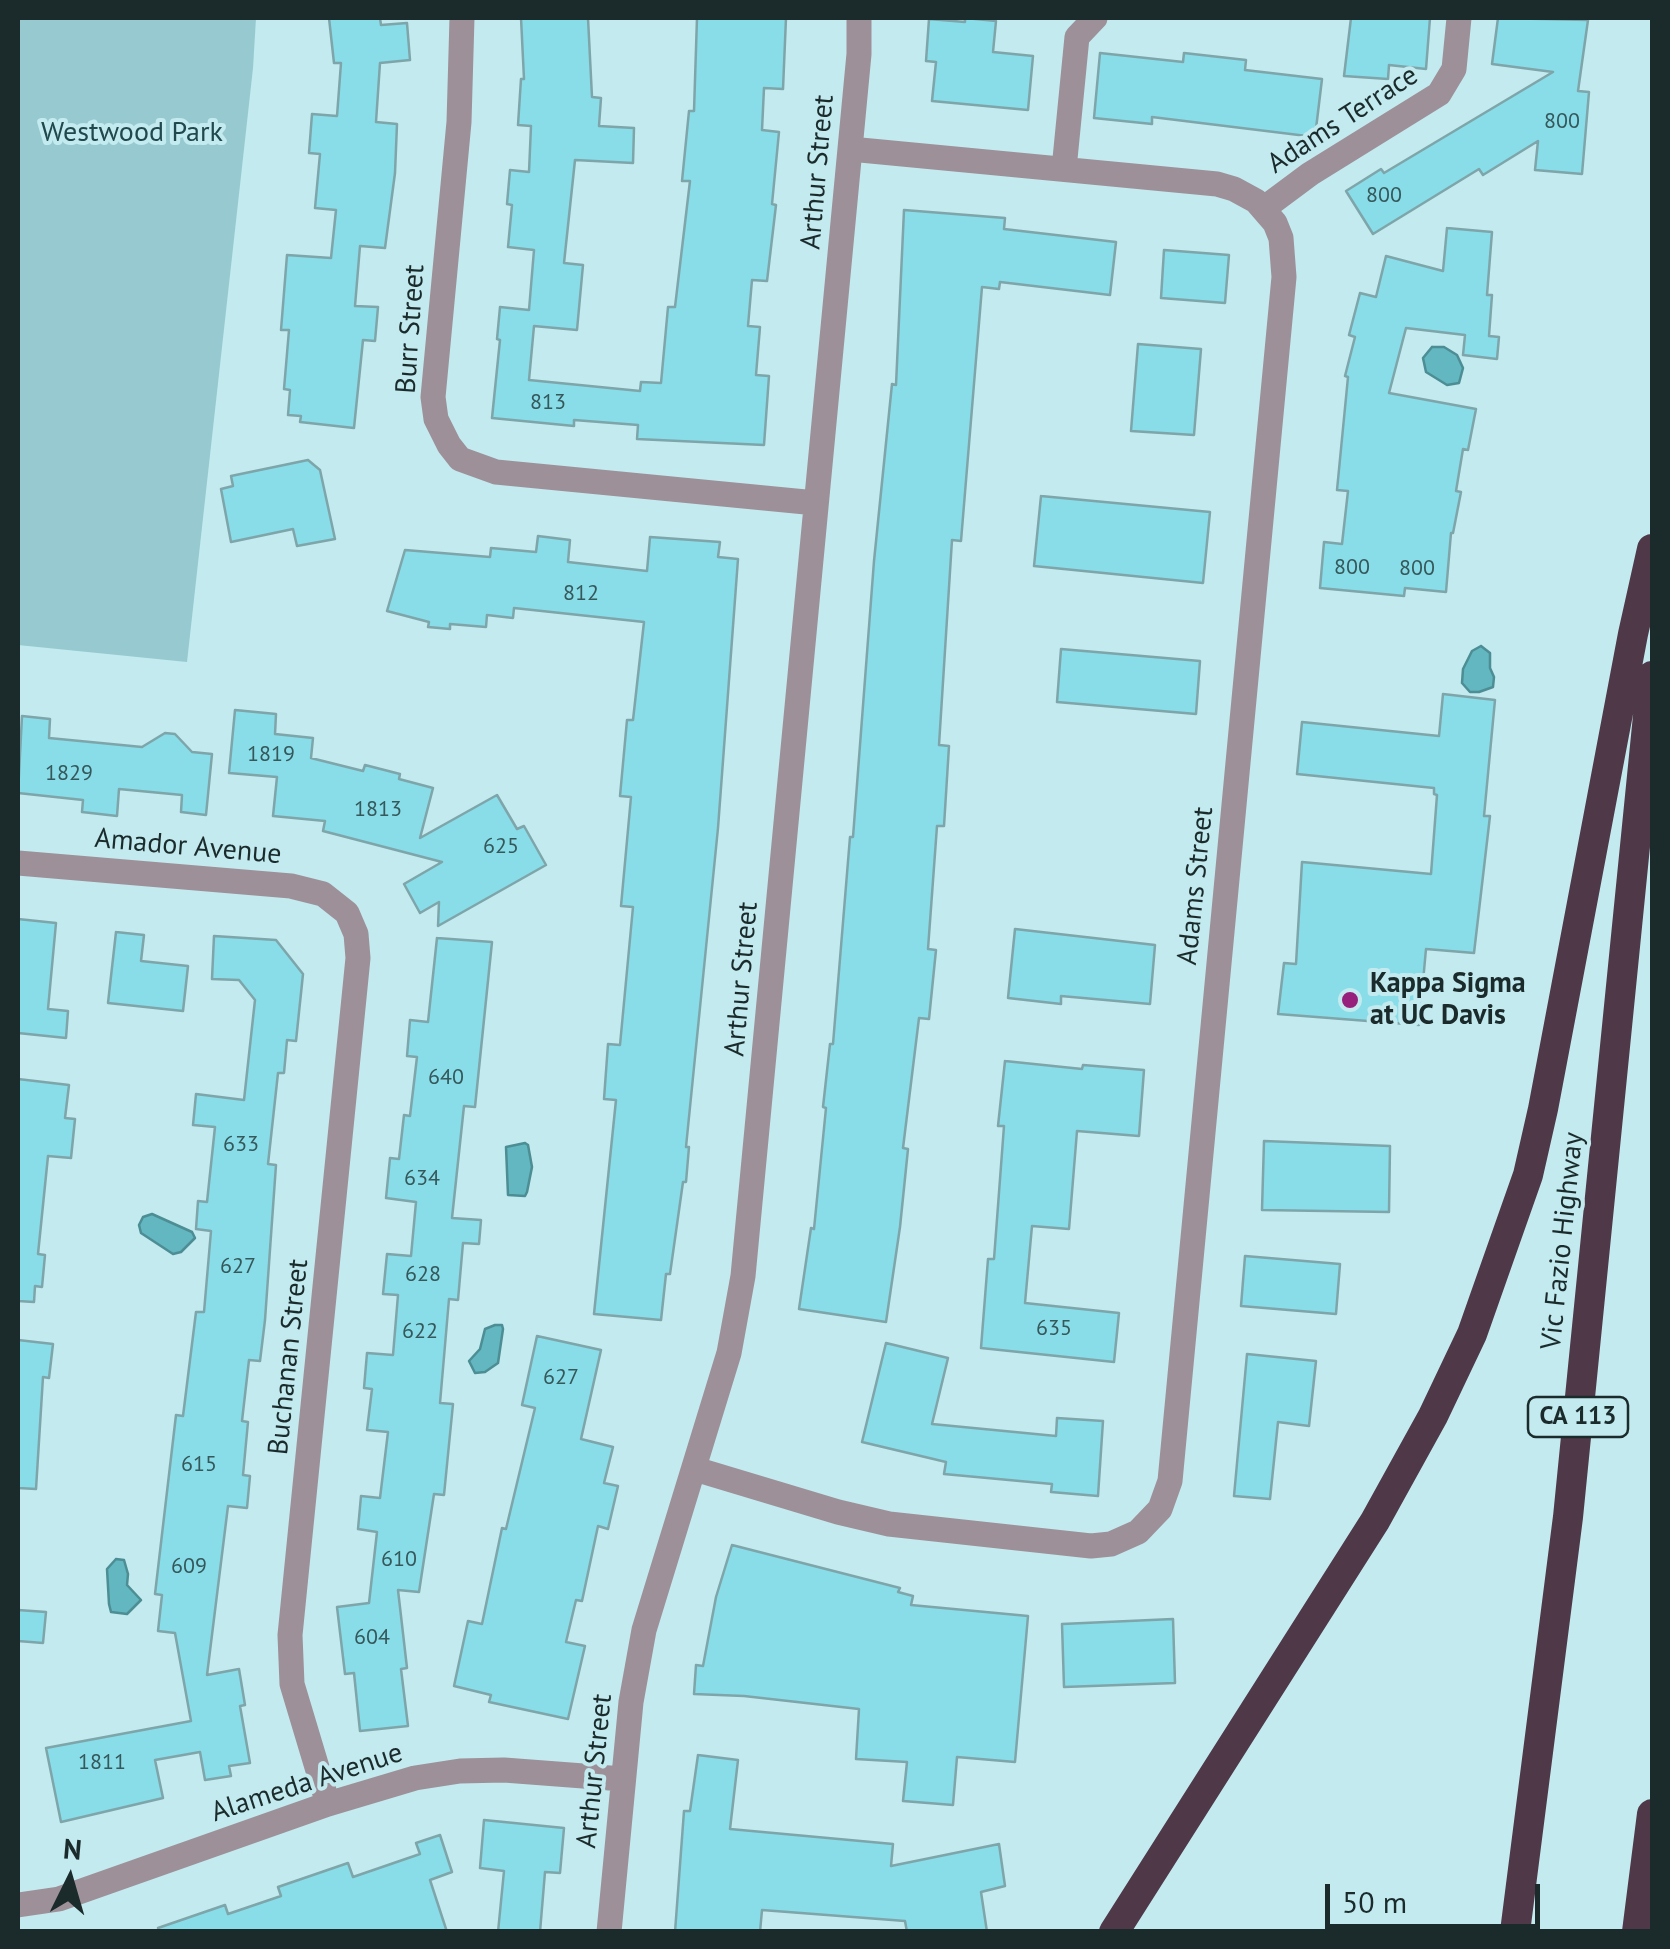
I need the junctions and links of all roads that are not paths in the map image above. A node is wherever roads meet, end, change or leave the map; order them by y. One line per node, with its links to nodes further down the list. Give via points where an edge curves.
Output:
1 (462, 18): 8 (street, Burr Street, via 460,122 433,397 449,444 460,459 496,472)
2 (859, 18): 5 (street, Arthur Street)
3 (1096, 18): 6 (street, via 1077,37)
4 (1459, 18): 7 (street, Adams Terrace, via 1454,68 1439,94)
5 (850, 150): 6 (street); 8 (street, Arthur Street)
6 (1064, 169): 7 (street, via 1217,184)
7 (1263, 209): 13 (street, Adams Street, via 1281,238 1284,277 1166,1496 1138,1532 1091,1546 890,1524)
8 (816, 504): 13 (street, Arthur Street, via 743,1276)
9 (1652, 549): 19 (highway, via 1540,1126 1472,1334 1375,1521)
10 (1652, 676): 20 (highway, Vic Fazio Highway / CA 113, via 1568,1517)
11 (18, 863): 12 (street, Amador Avenue, via 291,886 323,894)
12 (347, 912): 15 (street, Buchanan Street, via 358,958 290,1635 292,1684)
13 (695, 1468): 14 (street, Arthur Street, via 644,1630)
14 (623, 1780): 15 (street, Alameda Avenue, via 460,1771); 18 (street, Arthur Street)
15 (328, 1804): 17 (street, Alameda Avenue, via 58,1899)
16 (1652, 1814): 21 (highway)
17 (18, 1905)
18 (609, 1932)
19 (1114, 1932)
20 (1515, 1932)
21 (1637, 1932)

